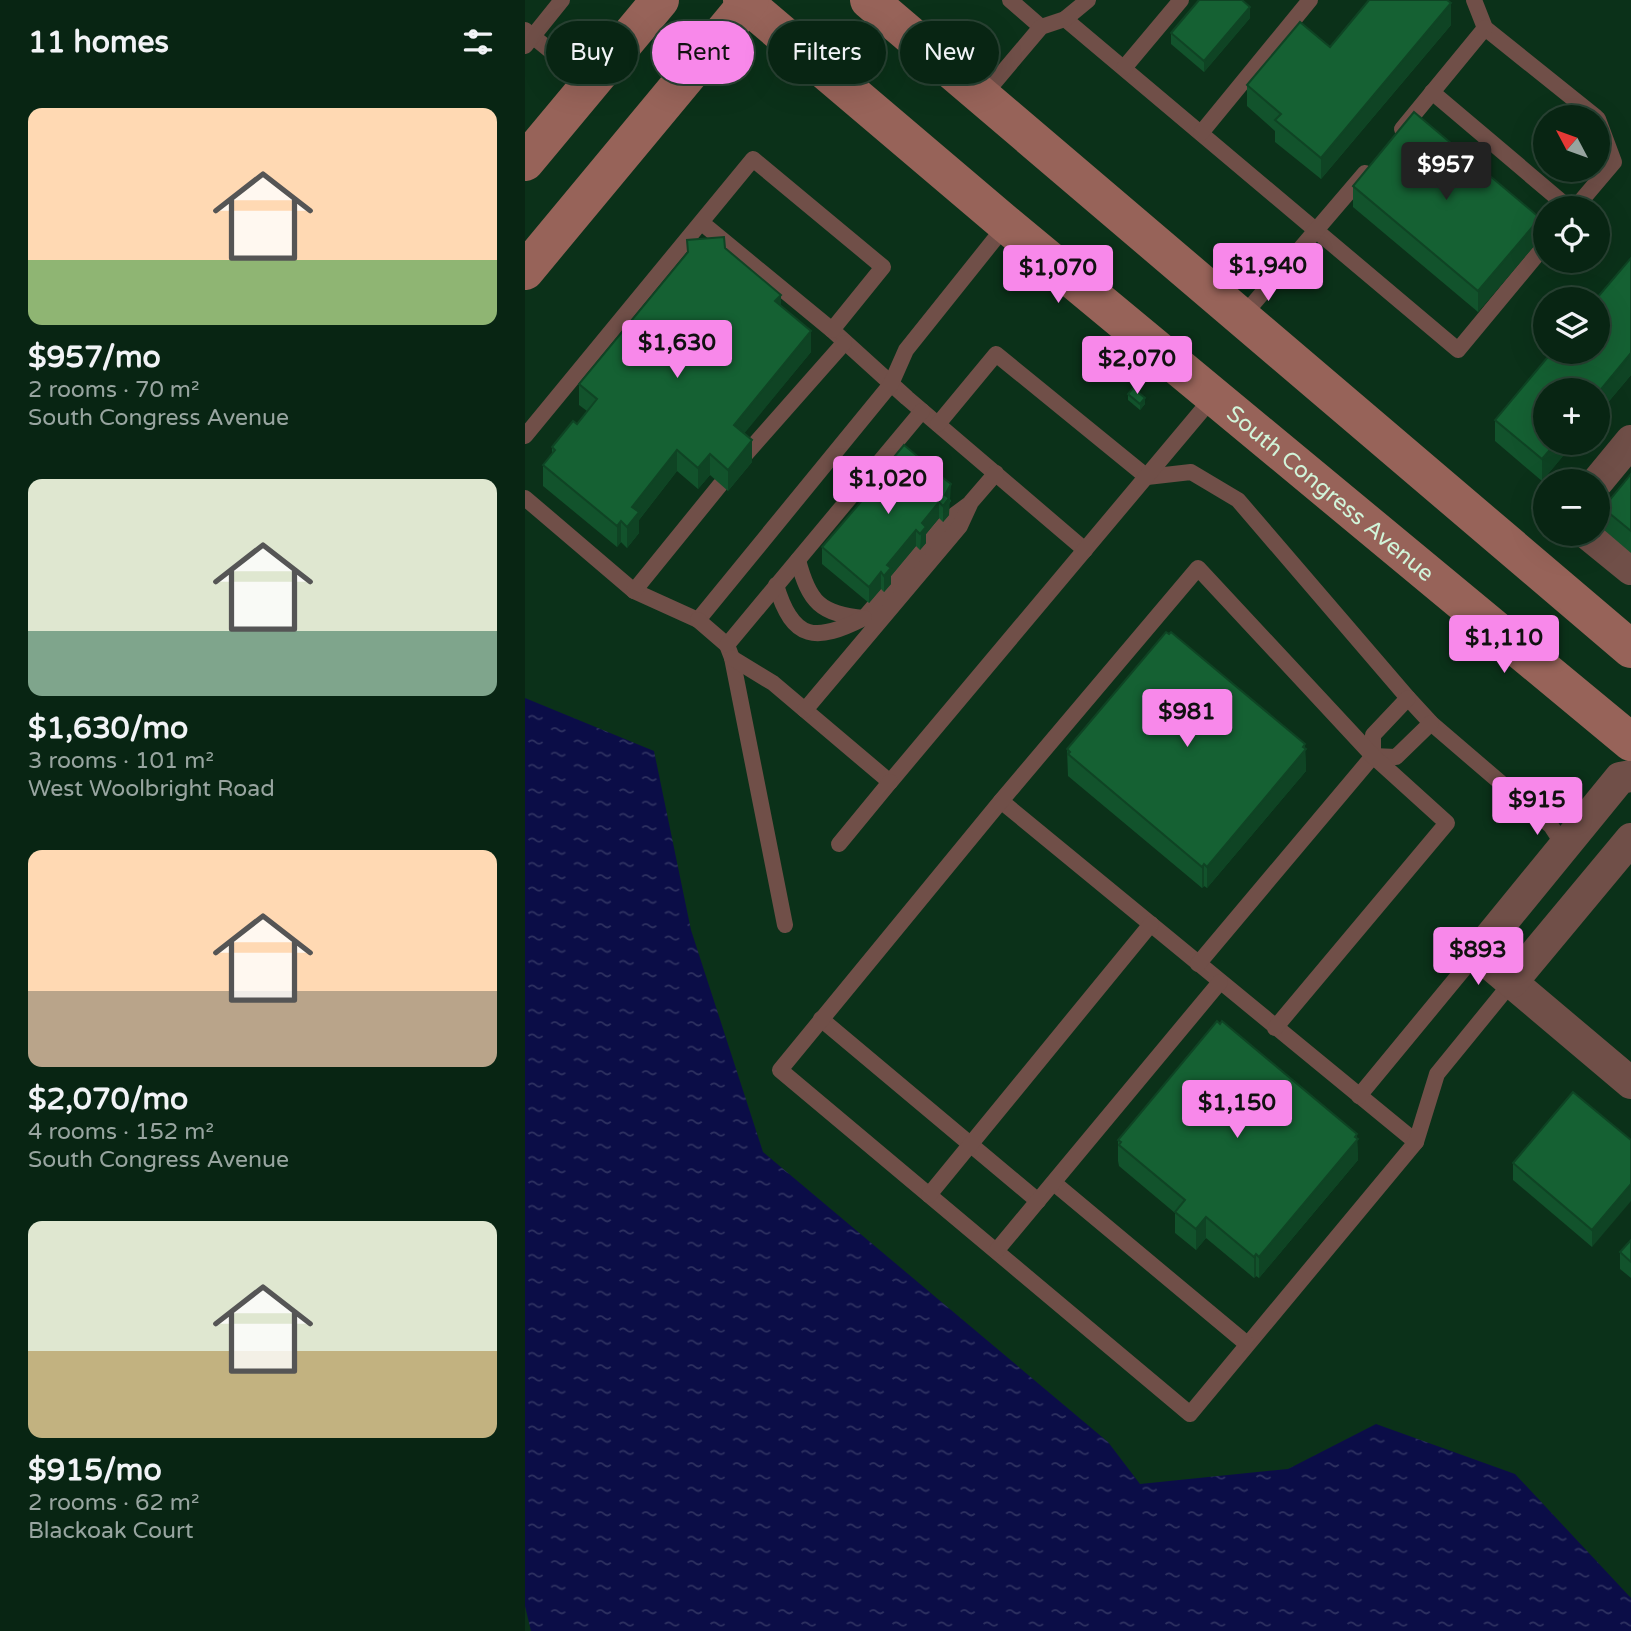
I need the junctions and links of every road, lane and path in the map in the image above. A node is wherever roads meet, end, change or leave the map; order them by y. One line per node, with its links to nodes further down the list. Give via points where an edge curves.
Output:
1 (562, 0): 14 (lane)
2 (660, 0): 11 (main road)
3 (869, 0): 19 (main road)
4 (1010, 0): 12 (lane)
5 (1088, 0): 10 (lane)
6 (1181, 0): 16 (lane)
7 (1310, 0): 21 (lane)
8 (1474, 0): 13 (lane)
9 (746, 1): 29 (main road, South Congress Avenue); 32 (main road)
10 (1065, 19): 12 (lane); 16 (lane)
11 (638, 26)
12 (1041, 27): 19 (lane)
13 (1485, 29): 18 (lane); 20 (lane)
14 (527, 38): 15 (lane)
15 (546, 52)
16 (1124, 68): 21 (lane)
17 (589, 84): 23 (main road)
18 (1432, 92): 22 (lane); 26 (lane)
19 (982, 97): 33 (main road)
20 (1581, 105)
21 (1201, 132): 30 (lane)
22 (1390, 143)
23 (525, 162)
24 (1373, 163): 30 (lane)
25 (1597, 182): 27 (lane)
26 (1555, 196)
27 (1585, 196)
28 (702, 223): 34 (lane); 34 (lane, via 753,159 883,267); 40 (lane)
29 (1007, 225): 36 (lane, via 906,350); 37 (main road, South Congress Avenue)
30 (1317, 231): 31 (lane, via 1458,350); 33 (lane)
31 (1533, 259)
32 (525, 271)
33 (1241, 318): 57 (main road)
34 (832, 330): 35 (lane)
35 (844, 343): 36 (lane); 42 (lane)
36 (891, 384): 38 (lane); 56 (lane)
37 (1215, 396): 45 (lane); 62 (main road, South Congress Avenue)
38 (922, 411): 39 (lane); 51 (lane)
39 (938, 425): 44 (lane); 45 (lane, via 996,354)
40 (525, 436)
41 (1631, 441): 43 (street)
42 (744, 455)
43 (1608, 469)
44 (996, 473): 48 (lane); 50 (lane)
45 (1147, 477): 50 (lane); 59 (lane, via 1191,472 1238,500)
46 (720, 485): 54 (lane)
47 (525, 498): 54 (lane)
48 (971, 502): 55 (lane, via 949,519); 60 (lane, via 960,526)
49 (1603, 546): 52 (street)
50 (1086, 550): 65 (lane)
51 (798, 560): 53 (lane); 55 (lane, via 805,587 818,604 839,616)
52 (1631, 569)
53 (776, 585): 55 (lane, via 784,611 797,626 816,635 837,632); 58 (lane)
54 (634, 591): 56 (lane)
55 (864, 618)
56 (698, 620): 58 (lane)
57 (1631, 649)
58 (730, 652): 60 (lane); 72 (lane)
59 (1408, 698): 61 (lane); 63 (lane, via 1373,735)
60 (805, 710): 65 (lane)
61 (1431, 723): 63 (lane, via 1396,757); 69 (lane, via 1551,826)
62 (1631, 742)
63 (1373, 756): 66 (lane, via 1198,568); 74 (lane); 78 (lane, via 1447,823)
64 (1631, 776): 69 (street, via 1620,778)
65 (890, 782): 68 (lane)
66 (1001, 801): 71 (lane); 77 (lane)
67 (1630, 842): 70 (street)
68 (839, 844)
69 (1564, 846): 70 (street); 73 (street)
70 (1599, 876): 76 (street)
71 (1151, 924): 74 (lane); 82 (lane)
72 (785, 925)
73 (1477, 953): 76 (street); 80 (lane)
74 (1198, 964): 75 (lane)
75 (1220, 982): 78 (lane); 83 (lane)
76 (1512, 982): 79 (street); 81 (lane, via 1437,1074)
77 (821, 1019): 82 (lane); 84 (lane, via 780,1070)
78 (1275, 1028): 80 (lane)
79 (1631, 1083)
80 (1359, 1096): 81 (lane)
81 (1416, 1142): 87 (lane)
82 (971, 1144): 84 (lane); 85 (lane)
83 (1054, 1183): 85 (lane); 87 (lane)
84 (929, 1195): 86 (lane)
85 (1038, 1201): 86 (lane)
86 (997, 1250): 87 (lane, via 1190,1414)
87 (1247, 1344)

